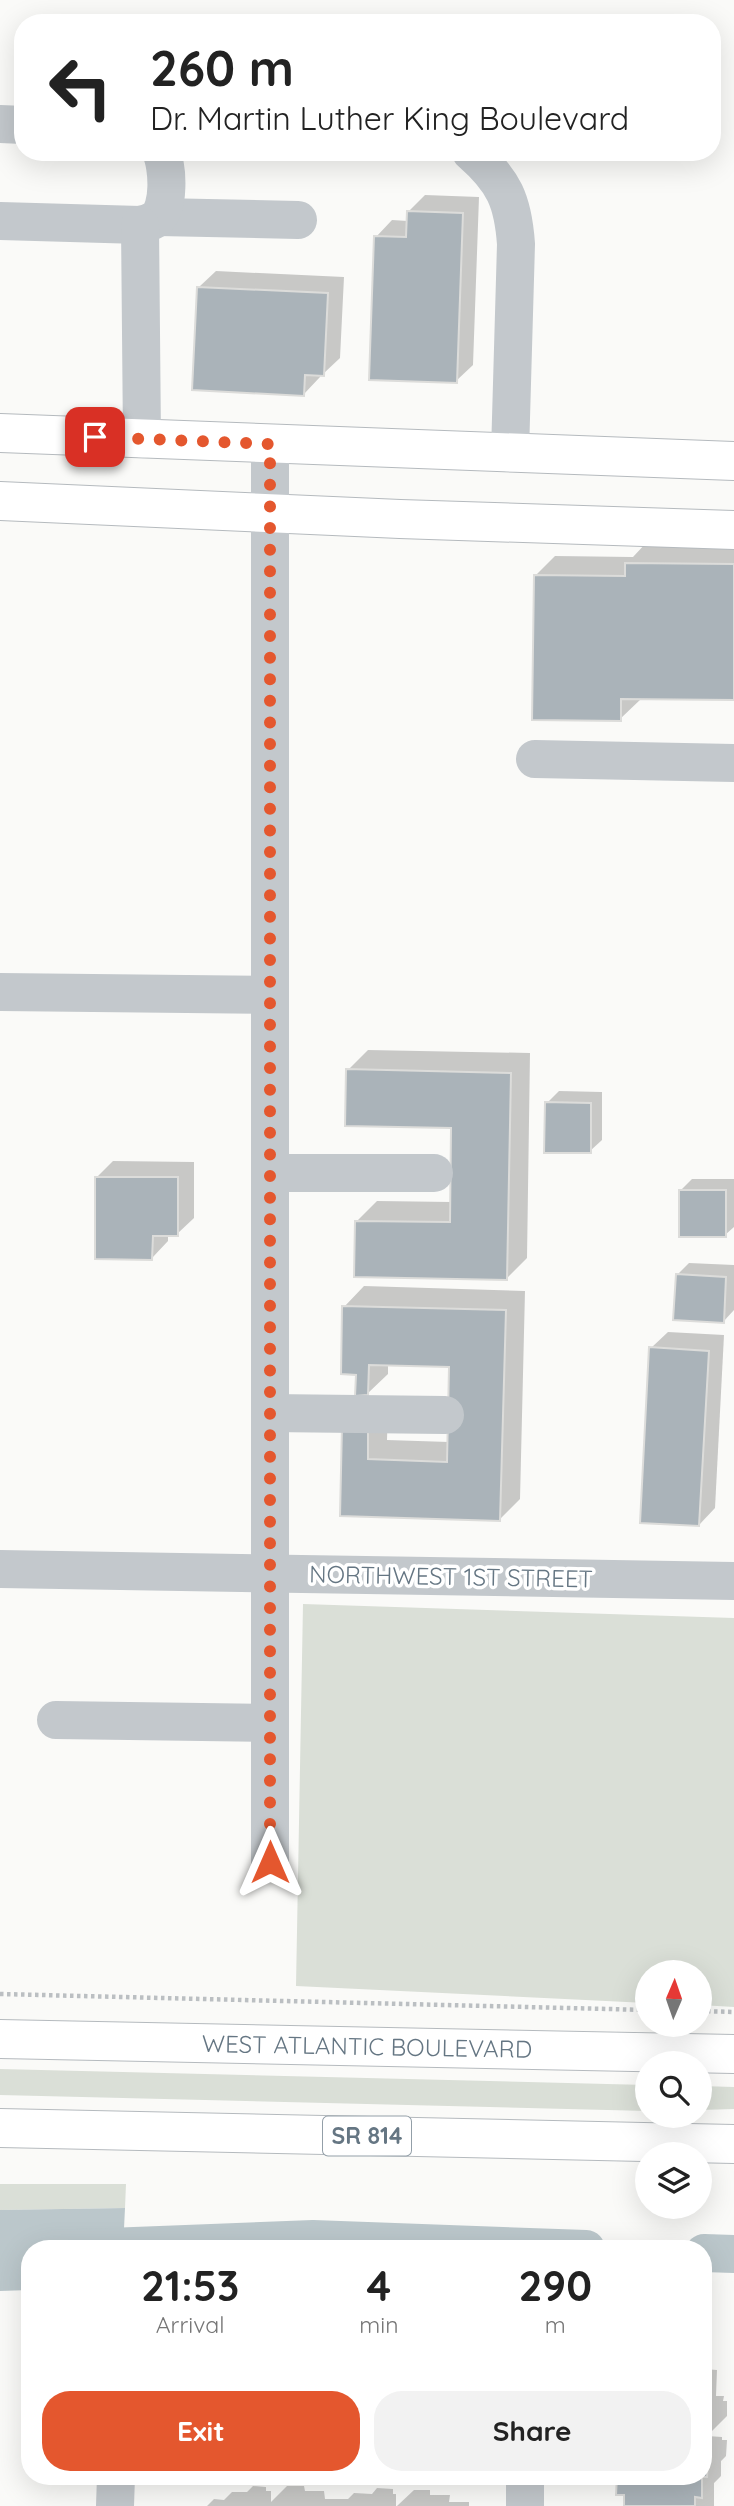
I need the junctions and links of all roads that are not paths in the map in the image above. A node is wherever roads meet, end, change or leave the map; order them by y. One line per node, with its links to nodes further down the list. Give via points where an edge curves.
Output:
1 (163, 161): 5 (street, via 163,206)
2 (479, 161): 9 (street, via 509,200 515,224)
3 (0, 220): 5 (street)
4 (298, 220): 5 (street)
5 (149, 221): 7 (street)
6 (0, 433): 7 (main road)
7 (142, 439): 8 (main road)
8 (270, 444): 9 (main road); 12 (street)
9 (510, 453): 10 (main road)
10 (734, 461)
11 (0, 501): 12 (main road)
12 (270, 512): 13 (main road); 17 (street)
13 (734, 530)
14 (536, 759): 15 (street)
15 (734, 763)
16 (0, 992): 17 (street)
17 (271, 995): 18 (street)
18 (270, 1173): 19 (street); 20 (street)
19 (434, 1173)
20 (270, 1413): 21 (street); 23 (street)
21 (445, 1415)
22 (0, 1569): 23 (street, NORTHWEST 1ST STREET)
23 (270, 1575): 24 (street, NORTHWEST 1ST STREET); 26 (street)
24 (734, 1581)
25 (56, 1720): 26 (street)
26 (270, 1723): 27 (street)
27 (270, 1862)
28 (0, 2039): 29 (main road, WEST ATLANTIC BOULEVARD)
29 (734, 2054)
30 (0, 2128): 31 (main road, SR 814)
31 (734, 2144)
32 (116, 2485): 34 (street)
33 (525, 2485): 35 (street)
34 (115, 2506)
35 (525, 2506)

